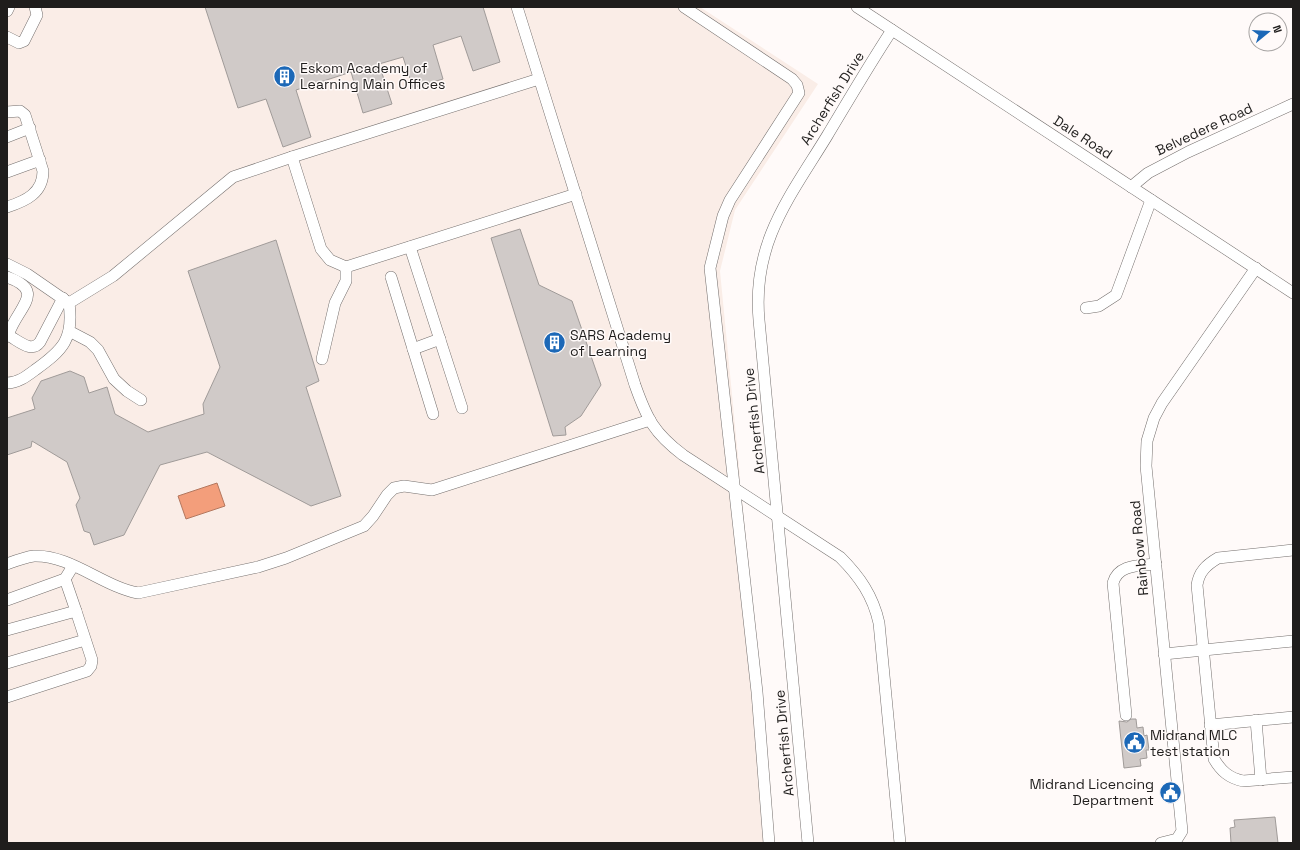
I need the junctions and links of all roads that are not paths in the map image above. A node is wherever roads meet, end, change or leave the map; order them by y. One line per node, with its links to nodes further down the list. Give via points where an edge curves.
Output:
1 (9, 7): 6 (street)
2 (35, 7): 8 (street, via 37,14 26,39 19,42)
3 (517, 7): 9 (street)
4 (684, 7): 39 (street, via 792,79 799,93 730,200 723,216 710,268)
5 (857, 7): 7 (street, Dale Road)
6 (7, 11)
7 (892, 30): 17 (street, Dale Road); 40 (street, Archerfish Drive, via 783,206 762,257 758,307)
8 (7, 36)
9 (539, 79): 14 (street); 18 (street)
10 (1293, 104): 17 (street, Belvedere Road, via 1188,152 1148,173)
11 (7, 112): 12 (street, via 23,112)
12 (30, 128): 13 (street); 15 (street)
13 (7, 137)
14 (292, 157): 23 (street, via 321,249 330,260); 28 (street, via 228,180 113,276)
15 (40, 160): 16 (street); 20 (street, via 43,176 36,191 28,200)
16 (7, 172)
17 (1131, 187): 19 (street, Dale Road)
18 (576, 194): 21 (street); 38 (street, via 635,385)
19 (1151, 200): 24 (street, Dale Road); 29 (street, via 1116,295 1099,306)
20 (7, 207)
21 (410, 247): 23 (street); 31 (street)
22 (7, 264): 28 (street)
23 (346, 267): 33 (street, via 346,278 335,302)
24 (1256, 268): 27 (street, Dale Road); 43 (street, Rainbow Road, via 1171,389 1150,429 1146,466)
25 (7, 277): 28 (street, via 28,288 27,297 9,333 29,348 40,342)
26 (391, 278): 32 (street)
27 (1293, 293)
28 (66, 300): 30 (street, via 71,321)
29 (1086, 308)
30 (69, 331): 34 (street, via 61,348 53,357 29,375); 35 (street, via 90,342 98,350 114,379)
31 (440, 339): 32 (street); 36 (street)
32 (413, 349): 37 (street)
33 (322, 359)
34 (7, 383)
35 (141, 400)
36 (462, 408)
37 (433, 414)
38 (650, 420): 39 (street, via 659,435 673,448); 44 (street, via 432,490 404,486 394,488 386,495 374,516 360,528 258,567 138,593 118,587)
39 (736, 489): 40 (street); 61 (street)
40 (778, 518): 62 (street, Archerfish Drive); 63 (street, via 840,557 856,574 873,601 881,637)
41 (1293, 550): 51 (street, via 1218,558 1208,564 1198,577 1197,585)
42 (7, 564): 44 (street, via 34,556)
43 (1156, 564): 52 (street, Rainbow Road); 55 (street, via 1124,569 1115,577 1113,583)
44 (73, 566): 45 (street)
45 (65, 579): 46 (street); 47 (street)
46 (7, 600)
47 (76, 611): 48 (street); 49 (street)
48 (7, 630)
49 (85, 640): 53 (street); 54 (street, via 92,660 87,671)
50 (1293, 641): 51 (street)
51 (1203, 650): 52 (street); 58 (street)
52 (1164, 654): 64 (street, Rainbow Road, via 1182,831 1177,840)
53 (7, 663)
54 (7, 697)
55 (1126, 714)
56 (1293, 717): 57 (street)
57 (1256, 720): 58 (street); 60 (street)
58 (1210, 725): 60 (street, via 1214,759 1219,768 1235,779)
59 (1293, 777): 60 (street)
60 (1261, 780)
61 (770, 843)
62 (808, 843)
63 (900, 843)
64 (1161, 843)

